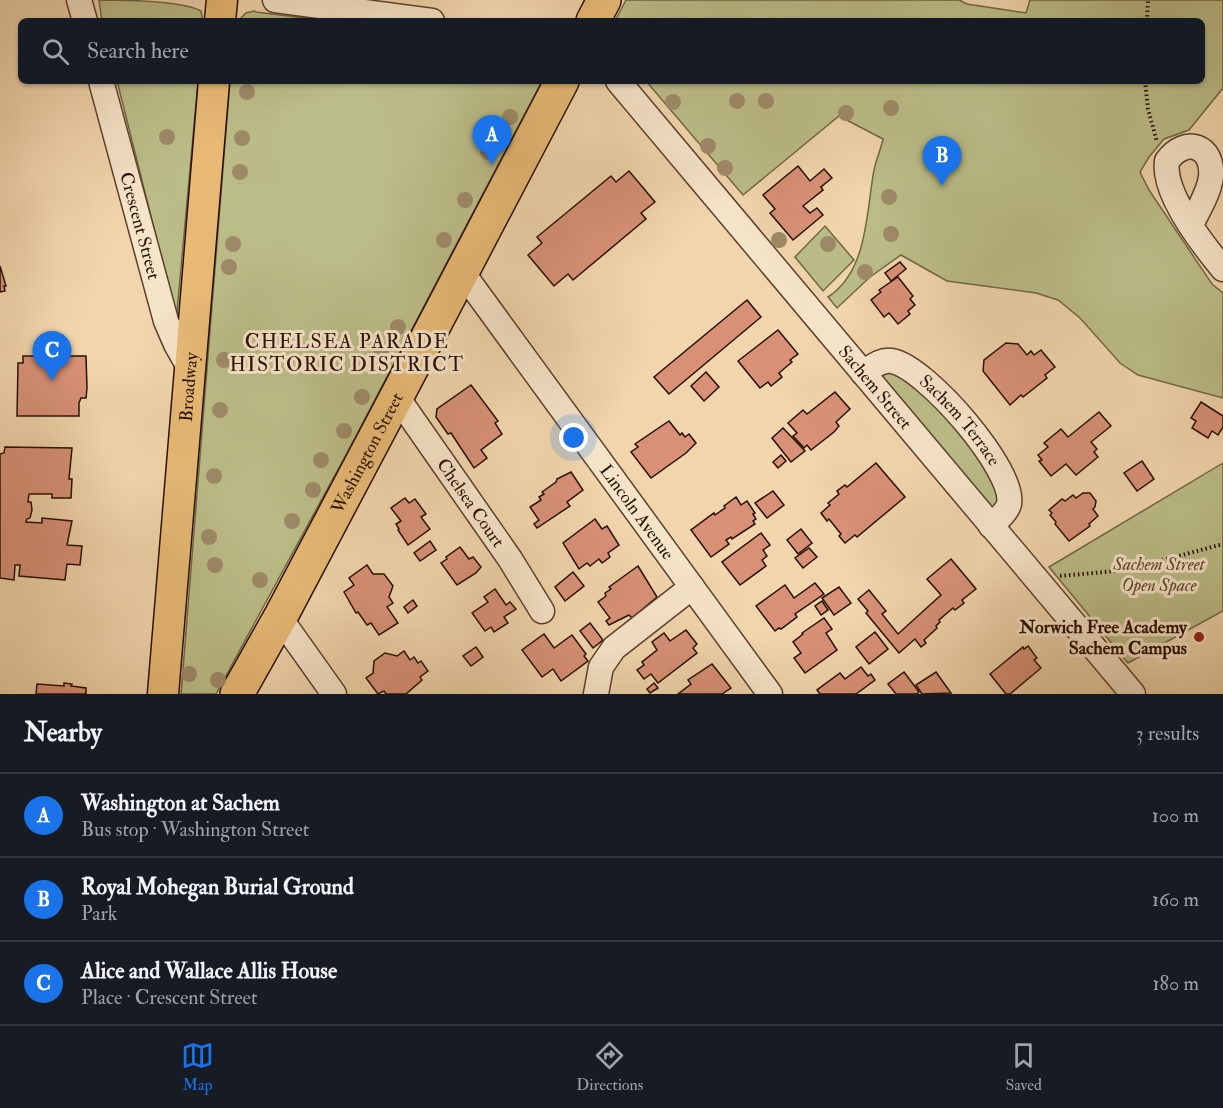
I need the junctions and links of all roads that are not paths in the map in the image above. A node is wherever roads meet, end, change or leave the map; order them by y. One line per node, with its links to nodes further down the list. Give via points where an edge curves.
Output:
1 (79, 0): 5 (street)
2 (222, 0): 6 (main road)
3 (275, 0): 7 (street)
4 (604, 0): 8 (highway)
5 (84, 18)
6 (220, 18)
7 (410, 18)
8 (595, 18)
9 (102, 84): 16 (street, Crescent Street, via 166,321)
10 (214, 84): 16 (main road, Broadway)
11 (560, 84): 15 (highway, Washington Street)
12 (621, 84): 17 (street, Sachem Street)
13 (1191, 225): 13 (street, via 1173,193 1166,169 1172,154 1189,145 1197,146 1211,166 1211,179); 14 (street)
14 (1223, 269)
15 (462, 272): 18 (highway, Washington Street); 20 (street, Lincoln Avenue)
16 (189, 367): 23 (main road, Broadway)
17 (863, 373): 19 (street, Sachem Street); 19 (street, Sachem Terrace, via 882,361 900,363 924,378 950,403 983,445 1006,489 1009,504)
18 (397, 397): 21 (street, Chelsea Court); 22 (highway, Washington Street)
19 (992, 526): 28 (street, Sachem Street)
20 (692, 587): 26 (street, via 614,648 601,667); 27 (street, Lincoln Avenue)
21 (542, 610)
22 (280, 618): 24 (highway, Washington Street); 25 (street)
23 (163, 694)
24 (237, 694)
25 (334, 694)
26 (596, 694)
27 (770, 694)
28 (1133, 694)

